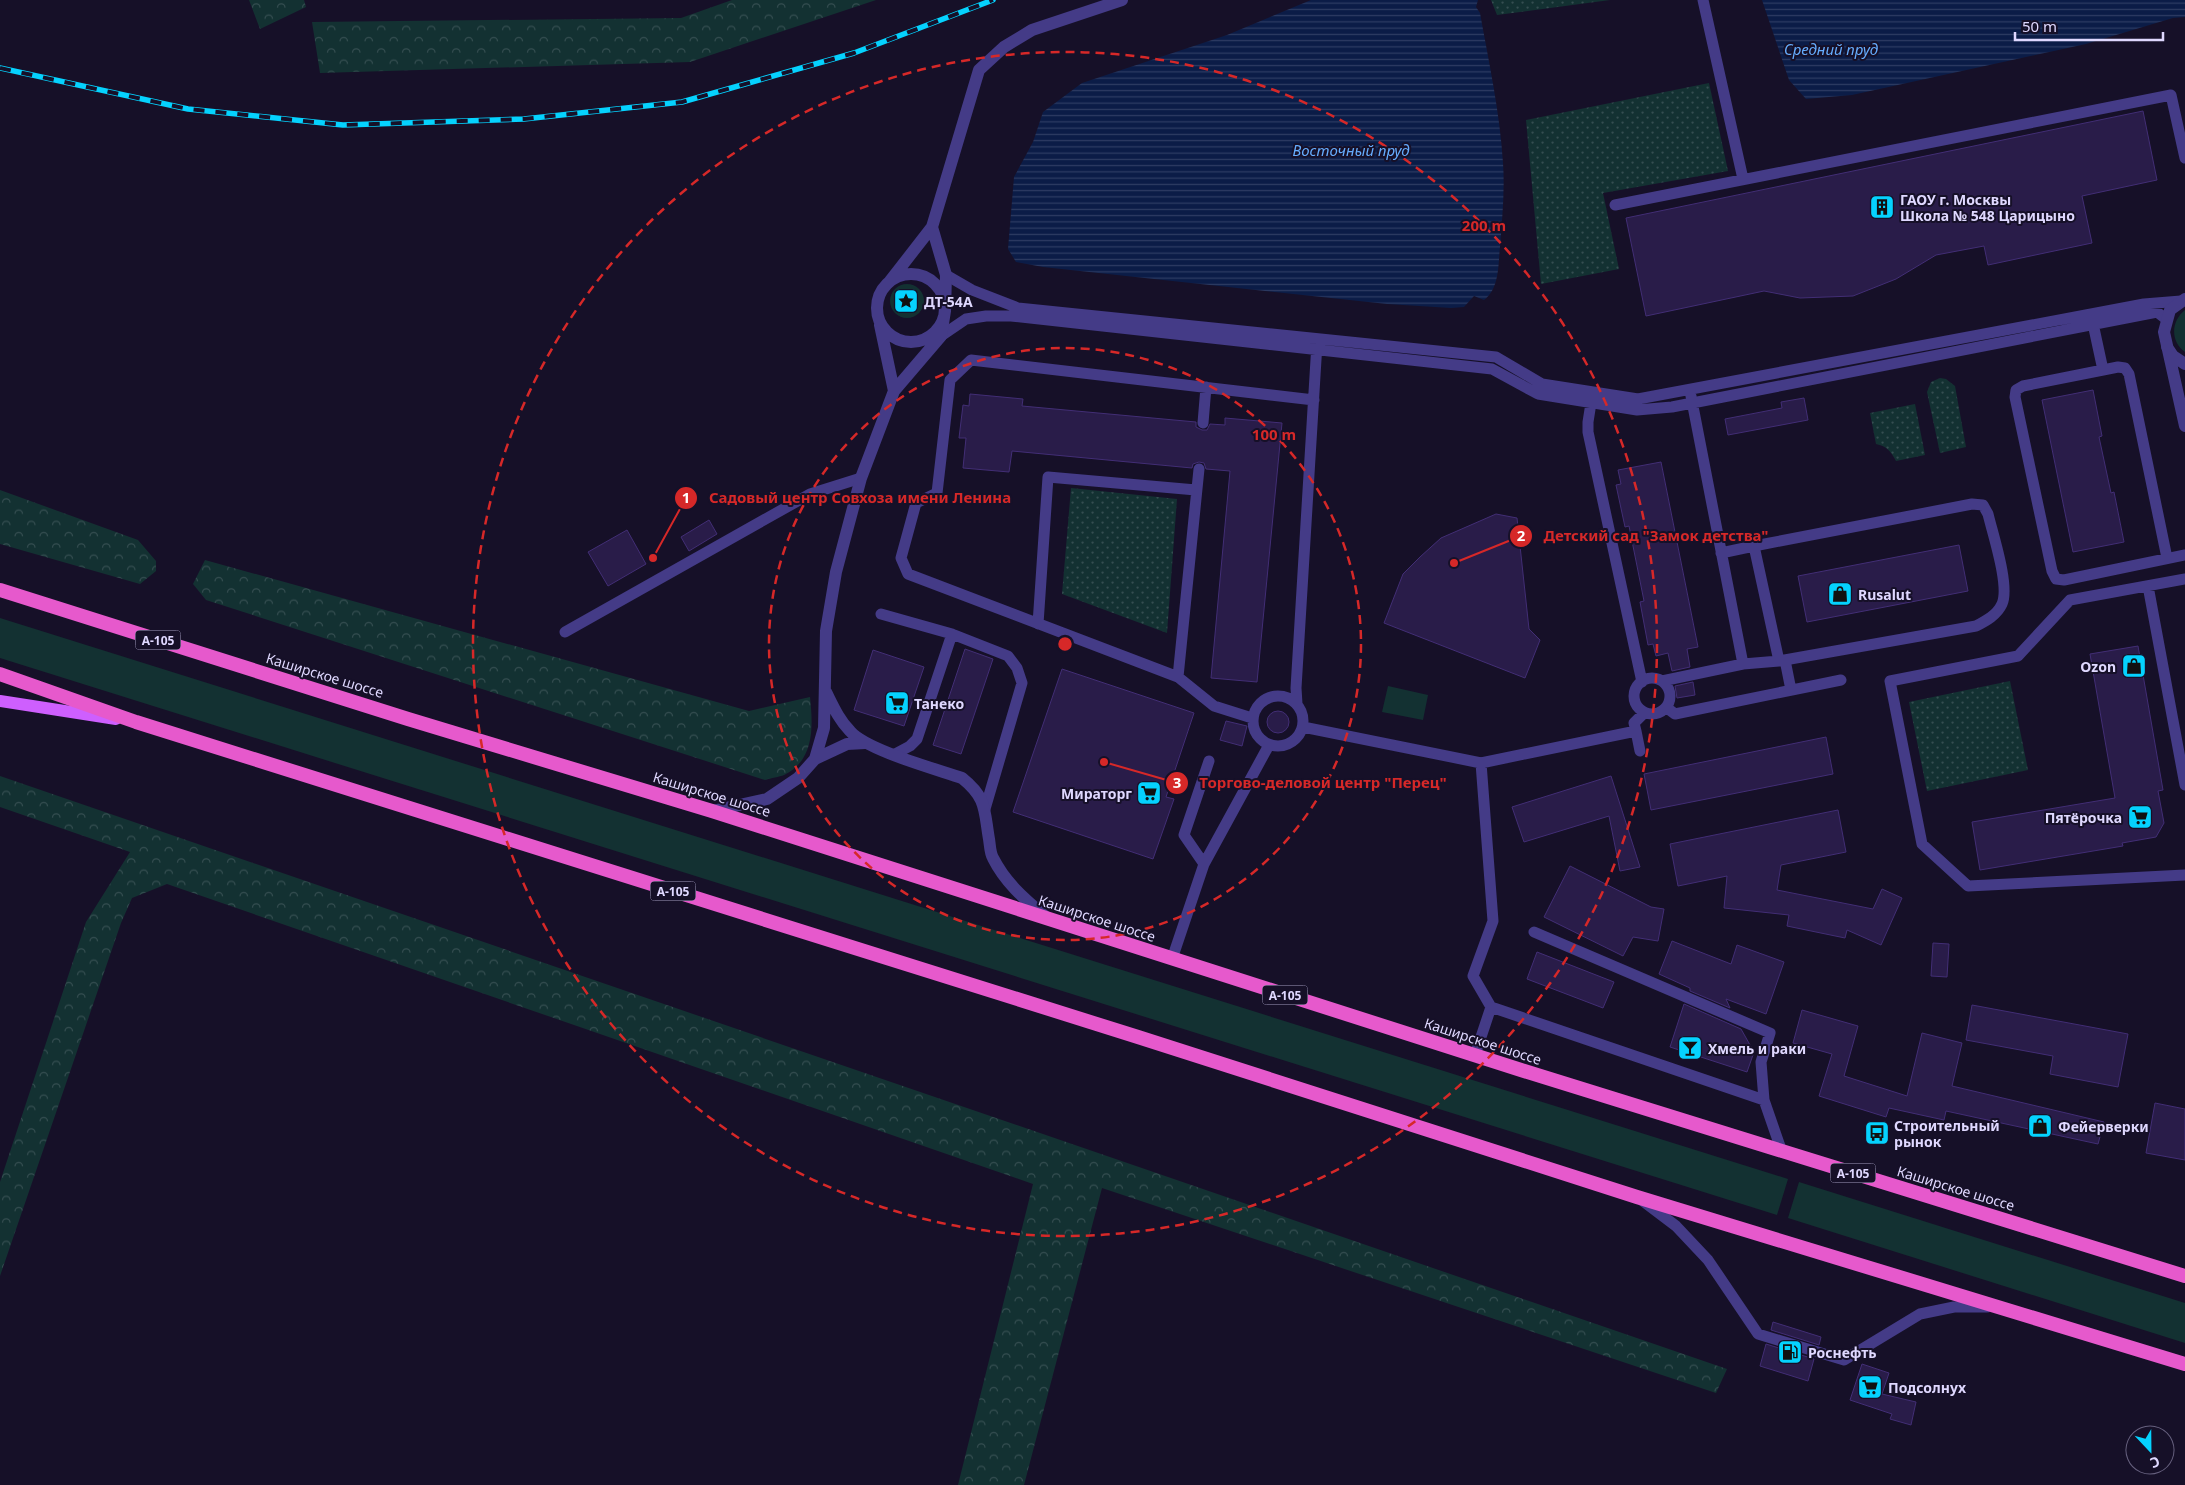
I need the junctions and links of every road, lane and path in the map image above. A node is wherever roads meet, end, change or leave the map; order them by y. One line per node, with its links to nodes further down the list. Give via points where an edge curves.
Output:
1 (1122, 0): 6 (street, via 1032,30 1004,47 979,70)
2 (1703, 0): 4 (lane)
3 (2185, 158): 4 (lane, via 2171,95)
4 (1743, 179): 5 (lane)
5 (1615, 205)
6 (932, 227): 7 (street); 8 (street)
7 (946, 275): 10 (street); 15 (lane, via 991,299 1018,308)
8 (890, 281): 10 (street, via 912,274 927,279 940,290); 13 (street, via 878,300)
9 (2183, 300): 11 (street, via 2170,310); 12 (lane, via 2144,304)
10 (945, 311): 13 (street, via 936,331 917,342 895,339); 14 (street)
11 (2166, 319): 12 (lane, via 2158,312); 16 (street)
12 (2092, 320): 18 (lane); 20 (lane); 24 (lane)
13 (880, 323): 21 (street)
14 (941, 336): 15 (lane, via 966,319 1011,316); 21 (street)
15 (1317, 344): 20 (lane, via 1496,357 1542,384 1638,399); 22 (lane); 23 (lane, via 1492,369 1538,394)
16 (2166, 345): 17 (street, via 2173,356); 26 (street)
17 (2185, 364)
18 (2102, 370): 33 (lane, via 2126,368 2129,374); 33 (lane, via 2016,390 2052,571 2056,579 2064,580)
19 (1206, 387): 22 (lane); 25 (lane); 38 (lane, via 971,360 950,380 937,493 916,503 901,558 908,574)
20 (1689, 389): 24 (lane)
21 (894, 391): 28 (street)
22 (1314, 400): 51 (lane)
23 (1591, 403): 24 (lane, via 1637,410); 47 (lane, via 1588,432)
24 (1692, 403): 31 (lane)
25 (1203, 423)
26 (2185, 426)
27 (1199, 468): 29 (lane)
28 (861, 478): 39 (lane, via 810,494); 48 (street, via 836,572 826,631)
29 (1196, 490): 38 (lane, via 1048,477); 44 (lane)
30 (1754, 546): 31 (lane); 41 (lane); 41 (lane, via 1972,504 1983,505 1988,514 2006,592 2002,606 1990,619 1976,626)
31 (1721, 553): 42 (lane)
32 (2185, 555): 33 (lane)
33 (2167, 558)
34 (2185, 579): 35 (lane)
35 (2148, 586): 65 (lane); 69 (lane, via 2070,600 2018,656 1890,681 1922,844 1968,886)
36 (0, 590): 67 (highway, Каширское шоссе / А-105)
37 (882, 614): 40 (lane)
38 (1038, 624): 44 (lane)
39 (565, 632)
40 (952, 634): 61 (lane, via 917,739); 66 (lane, via 1008,656 1022,683)
41 (1782, 661): 42 (lane); 49 (lane)
42 (1743, 664): 46 (lane)
43 (0, 674): 55 (highway, А-105)
44 (1178, 676): 54 (lane, via 1214,706)
45 (1842, 680): 49 (lane)
46 (1662, 681): 47 (lane, via 1652,678); 52 (lane, via 1670,693)
47 (1642, 682): 53 (lane, via 1634,692 1634,700)
48 (825, 690): 58 (street, via 850,732); 62 (street, via 824,728)
49 (1791, 690): 52 (lane, via 1675,714)
50 (0, 701): 55 (main road)
51 (1297, 704): 54 (lane, via 1274,695 1260,703); 56 (lane, via 1302,711)
52 (1667, 708): 53 (lane, via 1652,715)
53 (1644, 713): 57 (lane, via 1634,723)
54 (1252, 718): 59 (lane, via 1256,734)
55 (136, 722): 77 (highway, А-105)
56 (1303, 727): 59 (lane, via 1293,741); 64 (lane)
57 (1636, 731): 60 (lane); 64 (lane)
58 (865, 743): 61 (street); 62 (street, via 847,744)
59 (1269, 745): 68 (lane)
60 (1640, 751)
61 (895, 754): 66 (street, via 962,778 982,798)
62 (815, 759): 67 (street, via 798,778 767,799)
63 (1209, 761): 68 (lane, via 1184,836)
64 (1481, 763): 73 (lane, via 1486,905 1493,921 1474,976)
65 (2185, 784)
66 (985, 809): 70 (street, via 992,856 1011,886)
67 (712, 811): 70 (highway, Каширское шоссе / А-105)
68 (1204, 864): 72 (lane)
69 (2185, 875)
70 (1049, 920): 72 (highway, Каширское шоссе / А-105)
71 (1534, 932): 75 (lane, via 1770,1033 1761,1062)
72 (1172, 959): 74 (highway, Каширское шоссе / А-105)
73 (1491, 1007): 74 (lane); 75 (lane)
74 (1475, 1055): 76 (highway, Каширское шоссе / А-105)
75 (1764, 1100): 76 (lane)
76 (1782, 1152): 78 (highway, Каширское шоссе / А-105)
77 (1637, 1197): 79 (highway, А-105); 79 (lane, via 1676,1226 1708,1260 1758,1334 1787,1343 1844,1360 1920,1314 1954,1307)
78 (2185, 1276)
79 (1996, 1307): 80 (highway, А-105)
80 (2185, 1364)

